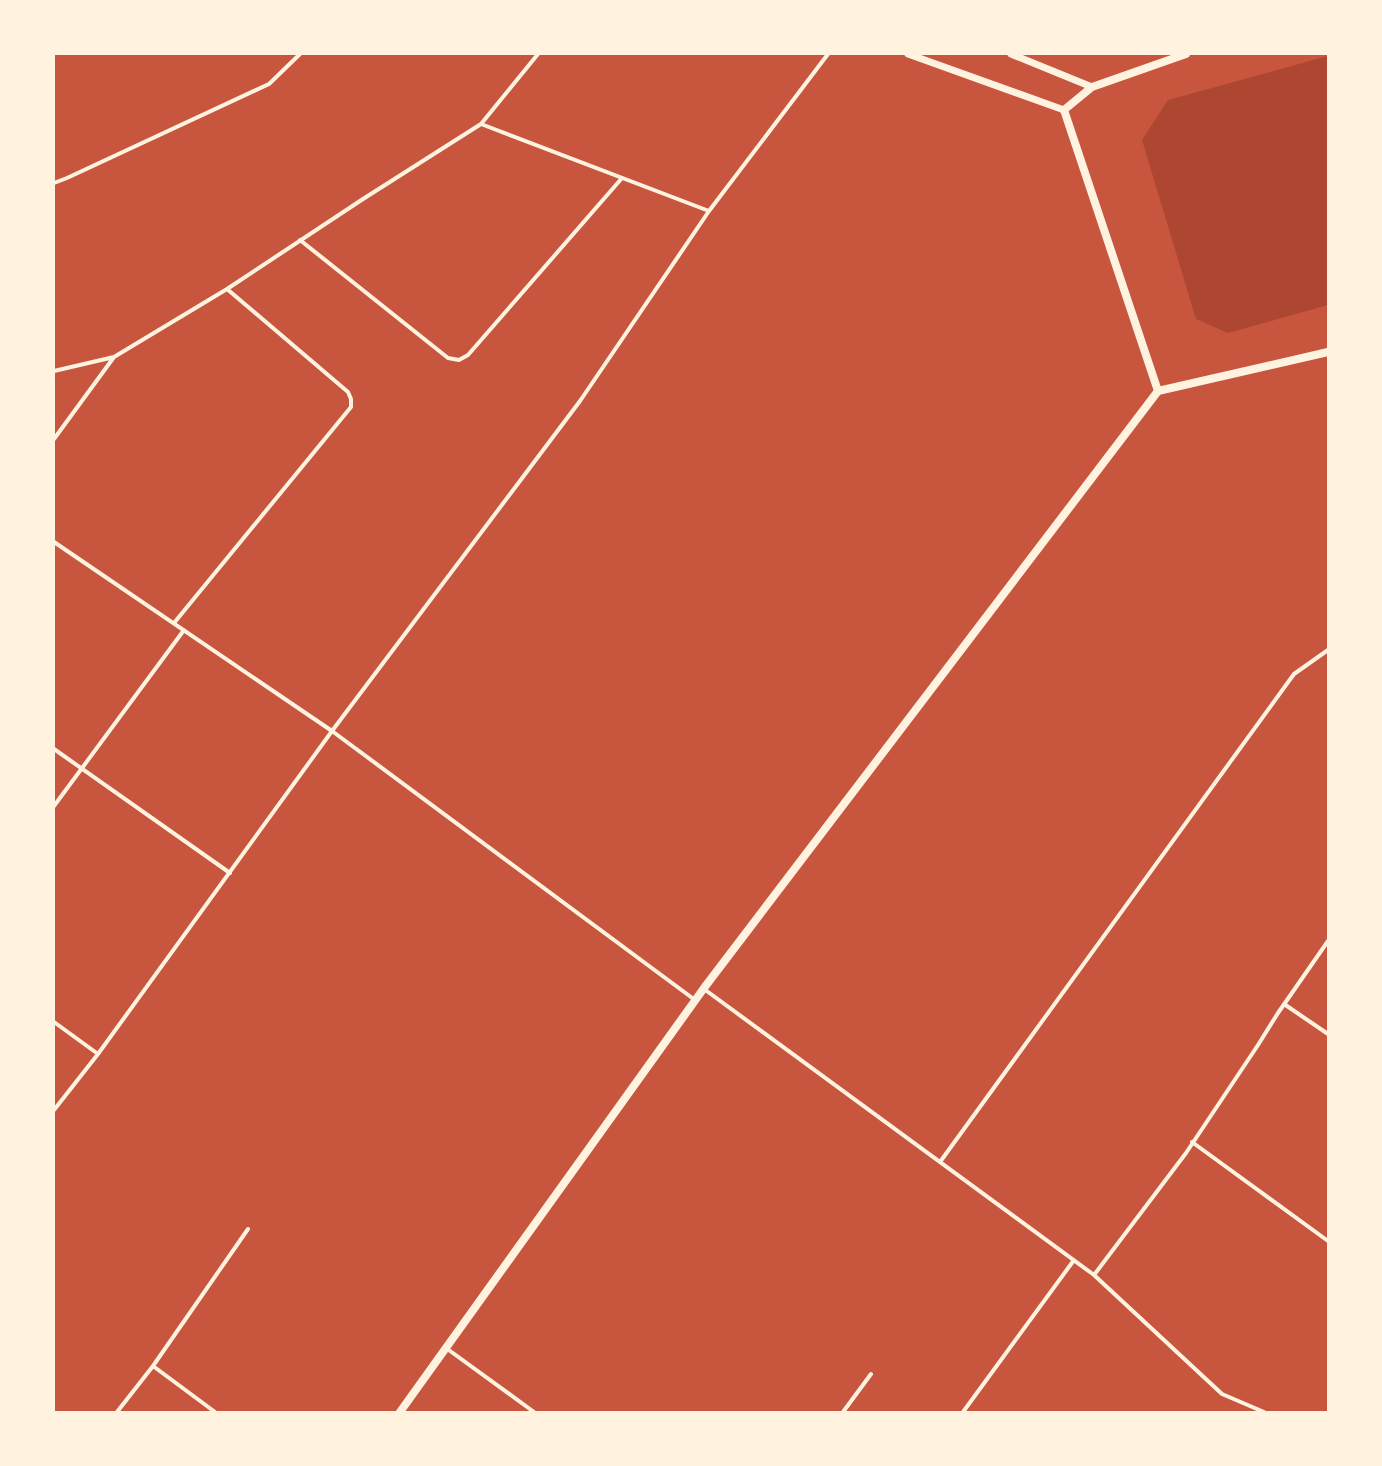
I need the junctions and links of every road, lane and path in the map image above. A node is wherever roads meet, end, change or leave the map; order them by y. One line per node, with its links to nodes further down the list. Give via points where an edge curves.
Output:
1 (300, 54): 11 (street, via 269,84)
2 (538, 54): 9 (street)
3 (828, 54): 12 (street)
4 (908, 54): 8 (street)
5 (1011, 54): 7 (street)
6 (1186, 54): 7 (main road)
7 (1092, 87): 8 (main road)
8 (1064, 110): 18 (main road)
9 (481, 124): 10 (street); 13 (street)
10 (622, 178): 12 (street); 13 (street, via 468,355 459,360 448,358)
11 (54, 183)
12 (709, 211): 24 (street, via 580,401)
13 (300, 240): 14 (street)
14 (227, 289): 16 (street); 21 (street, via 348,392 350,406)
15 (1328, 352): 18 (main road)
16 (114, 357): 17 (street); 19 (street)
17 (54, 371)
18 (1158, 391): 30 (main road)
19 (54, 439)
20 (54, 542): 21 (street)
21 (174, 623): 22 (street)
22 (184, 630): 24 (street); 26 (street)
23 (1328, 650): 38 (street, via 1294,674)
24 (332, 731): 28 (street); 31 (street)
25 (54, 749): 26 (street)
26 (83, 768): 27 (street); 28 (street)
27 (54, 806)
28 (230, 873): 35 (street)
29 (1328, 941): 32 (street)
30 (704, 988): 31 (main road); 38 (street)
31 (695, 1000): 43 (main road)
32 (1284, 1004): 34 (street); 37 (street)
33 (54, 1022): 35 (street)
34 (1328, 1034)
35 (98, 1054): 36 (street)
36 (54, 1110)
37 (1192, 1142): 40 (street); 42 (street)
38 (940, 1162): 41 (street)
39 (248, 1228): 44 (street)
40 (1328, 1240)
41 (1074, 1260): 42 (street); 51 (street)
42 (1094, 1275): 52 (street, via 1222,1394)
43 (446, 1348): 48 (main road); 49 (street)
44 (153, 1366): 46 (street); 47 (street)
45 (871, 1374): 50 (street)
46 (117, 1412)
47 (215, 1412)
48 (400, 1412)
49 (534, 1412)
50 (843, 1412)
51 (963, 1412)
52 (1264, 1412)

